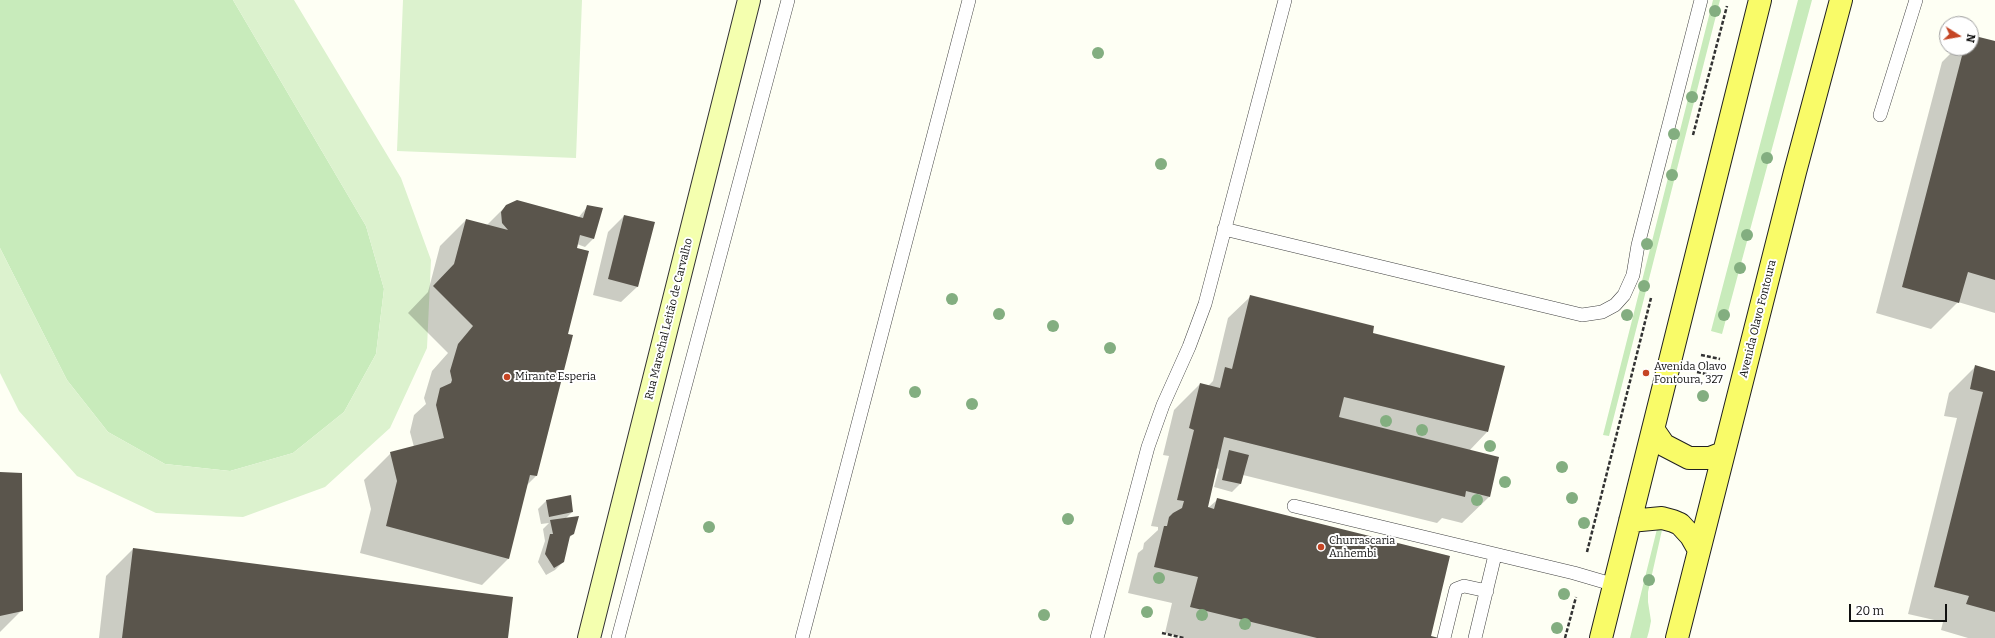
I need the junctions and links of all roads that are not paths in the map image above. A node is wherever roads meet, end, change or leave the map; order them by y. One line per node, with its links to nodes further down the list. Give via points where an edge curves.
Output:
1 (749, 0): 19 (street, Rua Marechal Leitão de Carvalho)
2 (788, 0): 20 (lane)
3 (969, 0): 21 (lane)
4 (1285, 0): 10 (lane)
5 (1701, 0): 10 (lane, via 1640,238 1633,275 1624,295 1602,312 1582,315)
6 (1760, 0): 11 (main road)
7 (1841, 0): 12 (main road, Avenida Olavo Fontoura)
8 (1916, 0): 9 (lane)
9 (1880, 115)
10 (1224, 229): 22 (lane, via 1198,324 1148,447)
11 (1653, 429): 12 (main road, via 1664,445 1689,458 1710,458); 14 (main road)
12 (1724, 453): 15 (main road, Avenida Olavo Fontoura)
13 (1294, 506): 16 (lane)
14 (1630, 521): 15 (main road, via 1662,518 1673,521 1680,524 1691,536); 17 (main road)
15 (1699, 550): 26 (main road, Avenida Olavo Fontoura)
16 (1495, 555): 17 (lane); 18 (lane)
17 (1615, 585): 25 (main road)
18 (1487, 590): 23 (lane, via 1464,586 1456,589); 24 (lane)
19 (589, 638)
20 (618, 638)
21 (802, 638)
22 (1096, 638)
23 (1444, 638)
24 (1475, 638)
25 (1601, 638)
26 (1676, 638)

